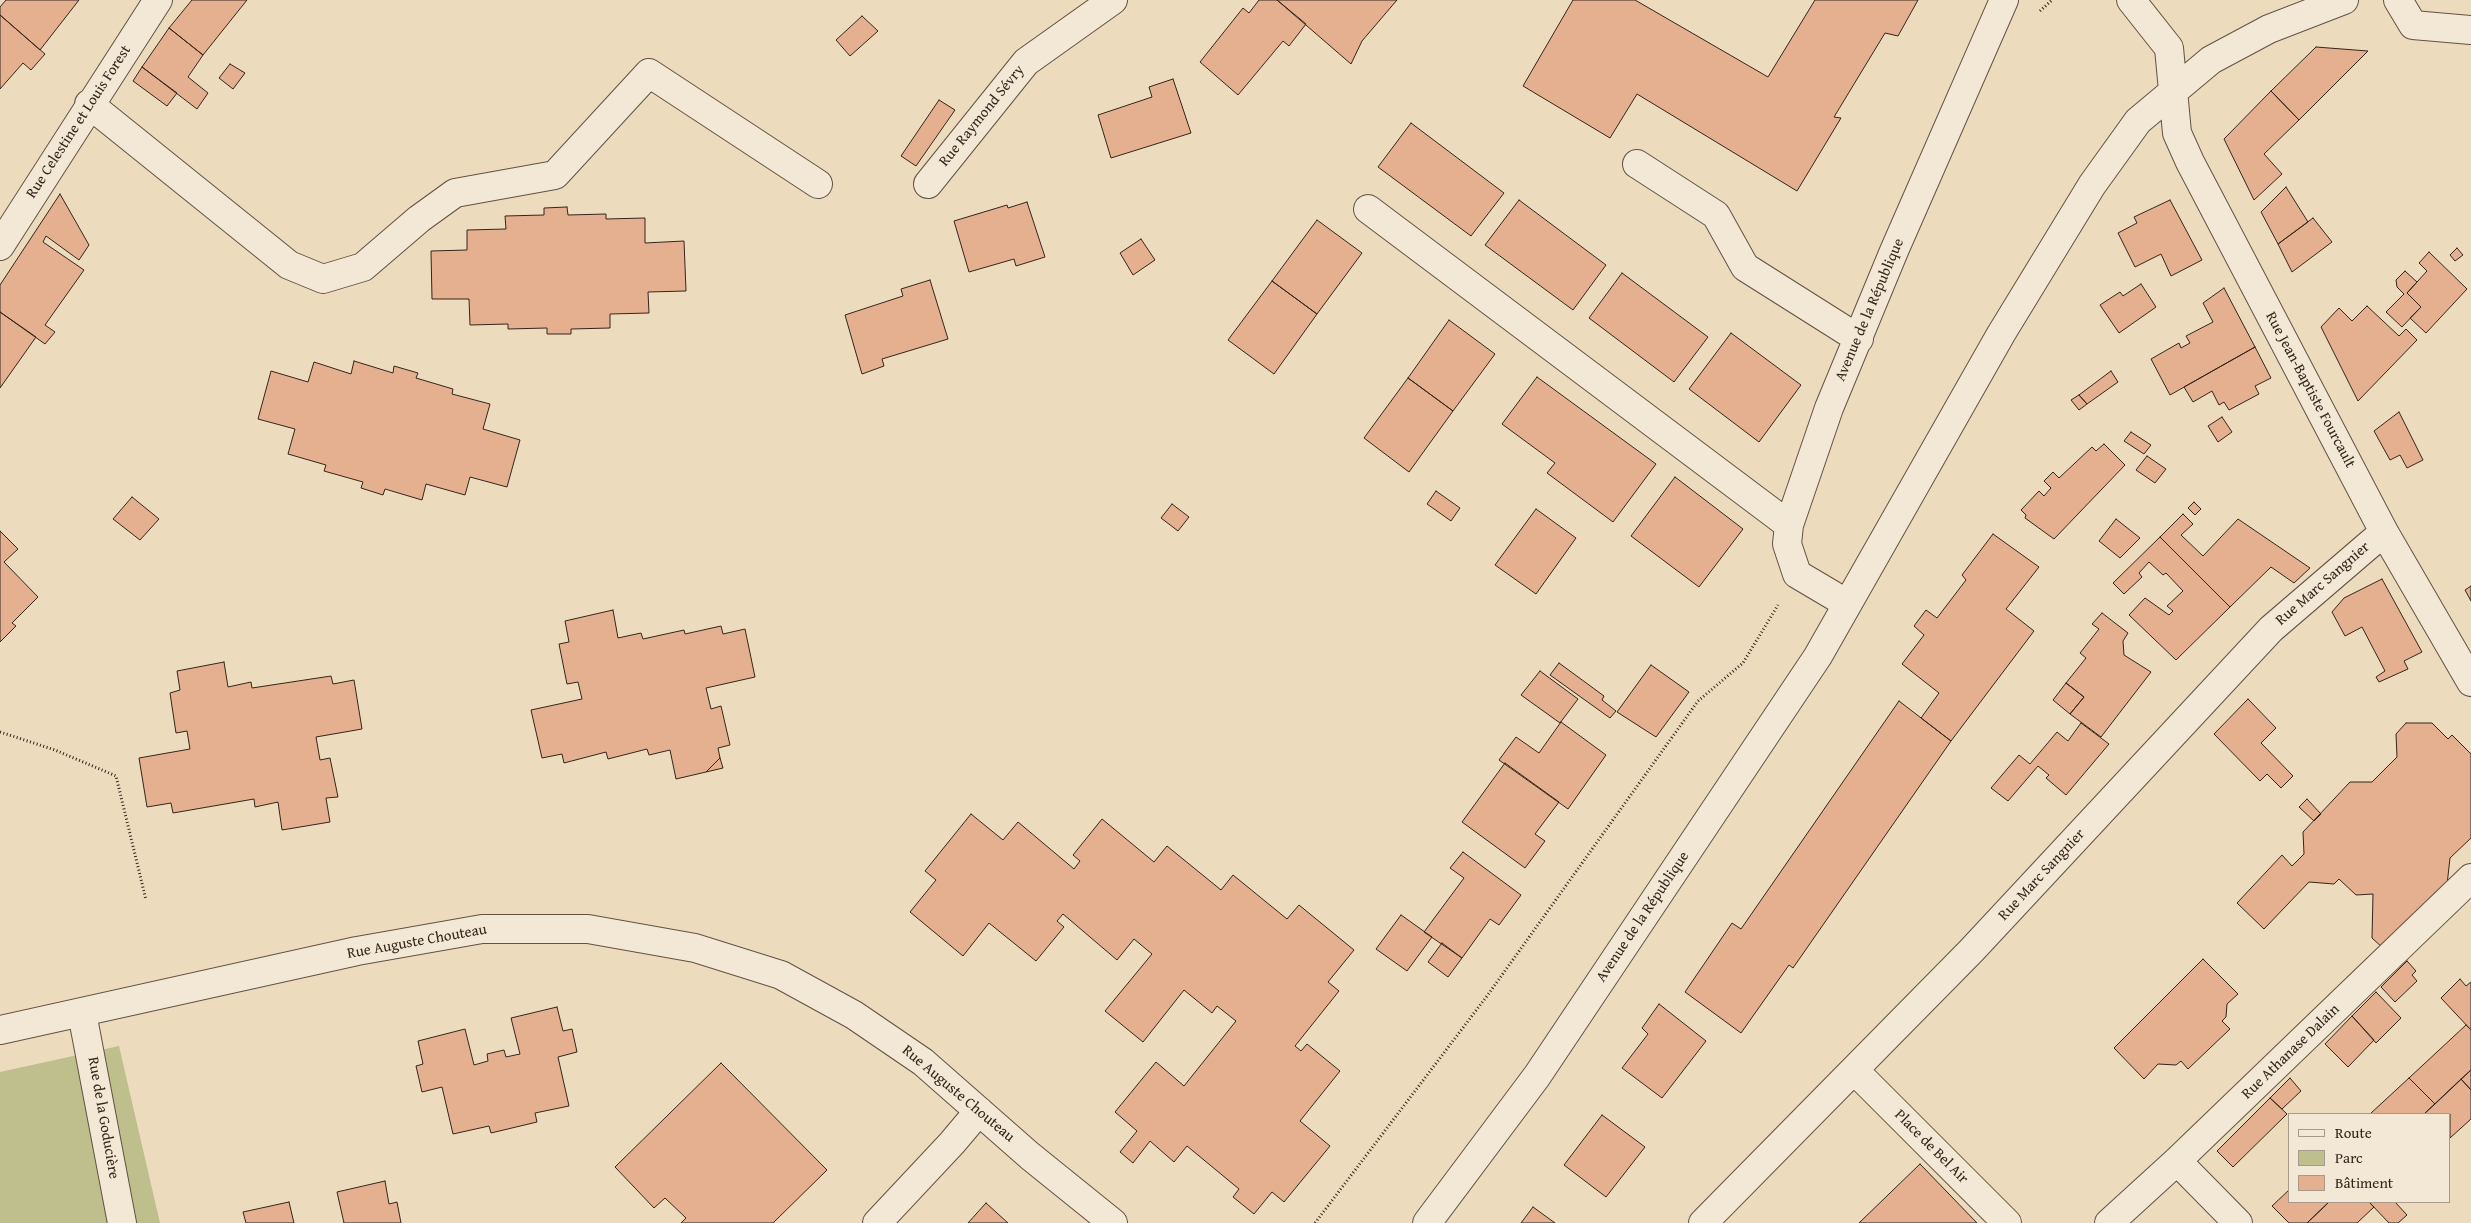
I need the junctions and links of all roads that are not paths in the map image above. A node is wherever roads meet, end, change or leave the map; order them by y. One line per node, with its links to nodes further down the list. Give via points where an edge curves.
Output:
1 (158, 0): 10 (street, Rue Celestine et Louis Forest)
2 (1112, 0): 13 (street, Rue Raymond Sévry, via 1026,62)
3 (2004, 0): 16 (street, Avenue de la République)
4 (2131, 0): 9 (street, Rue Jean-Baptiste Fourcault, via 2169,48)
5 (2344, 0): 7 (street, Avenue de la République)
6 (2398, 0): 8 (street, via 2413,25)
7 (2300, 9): 9 (street, Avenue de la République, via 2211,60)
8 (2471, 30)
9 (2173, 90): 18 (street, Rue Jean-Baptiste Fourcault, via 2176,133); 19 (street, Avenue de la République, via 2138,121 2092,185 2001,334)
10 (90, 104): 12 (street, via 289,265 323,279 362,267 419,218 455,193 555,175 649,73); 15 (street, Rue Celestine et Louis Forest)
11 (1637, 164): 16 (street, via 1716,215 1745,267)
12 (818, 184)
13 (928, 184)
14 (1368, 209): 17 (street)
15 (0, 246)
16 (1859, 339): 17 (street, Avenue de la République, via 1829,408)
17 (1789, 525): 19 (street, Avenue de la République, via 1787,544 1797,574)
18 (2384, 532): 20 (street, Rue Jean-Baptiste Fourcault); 24 (street, Rue Marc Sangnier, via 2271,629 1978,943)
19 (1846, 603): 30 (street, Avenue de la République, via 1818,656 1537,1076)
20 (2471, 682)
21 (2471, 878): 26 (street, Rue Athanase Dalain)
22 (82, 1013): 23 (street, Rue Auguste Chouteau); 25 (street, Rue Auguste Chouteau, via 357,951 482,929 588,929 695,948 781,975 854,1015 923,1062); 27 (street, Rue de la Goducière)
23 (0, 1030)
24 (1854, 1070): 31 (street, Rue Marc Sangnier); 32 (street, Place de Bel Air)
25 (979, 1110): 28 (street); 29 (street, Rue Auguste Chouteau)
26 (2177, 1161): 33 (street, Rue Athanase Dalain); 34 (street)
27 (122, 1223)
28 (877, 1223)
29 (1113, 1223)
30 (1427, 1223)
31 (1703, 1223)
32 (2007, 1223)
33 (2108, 1223)
34 (2238, 1223)

